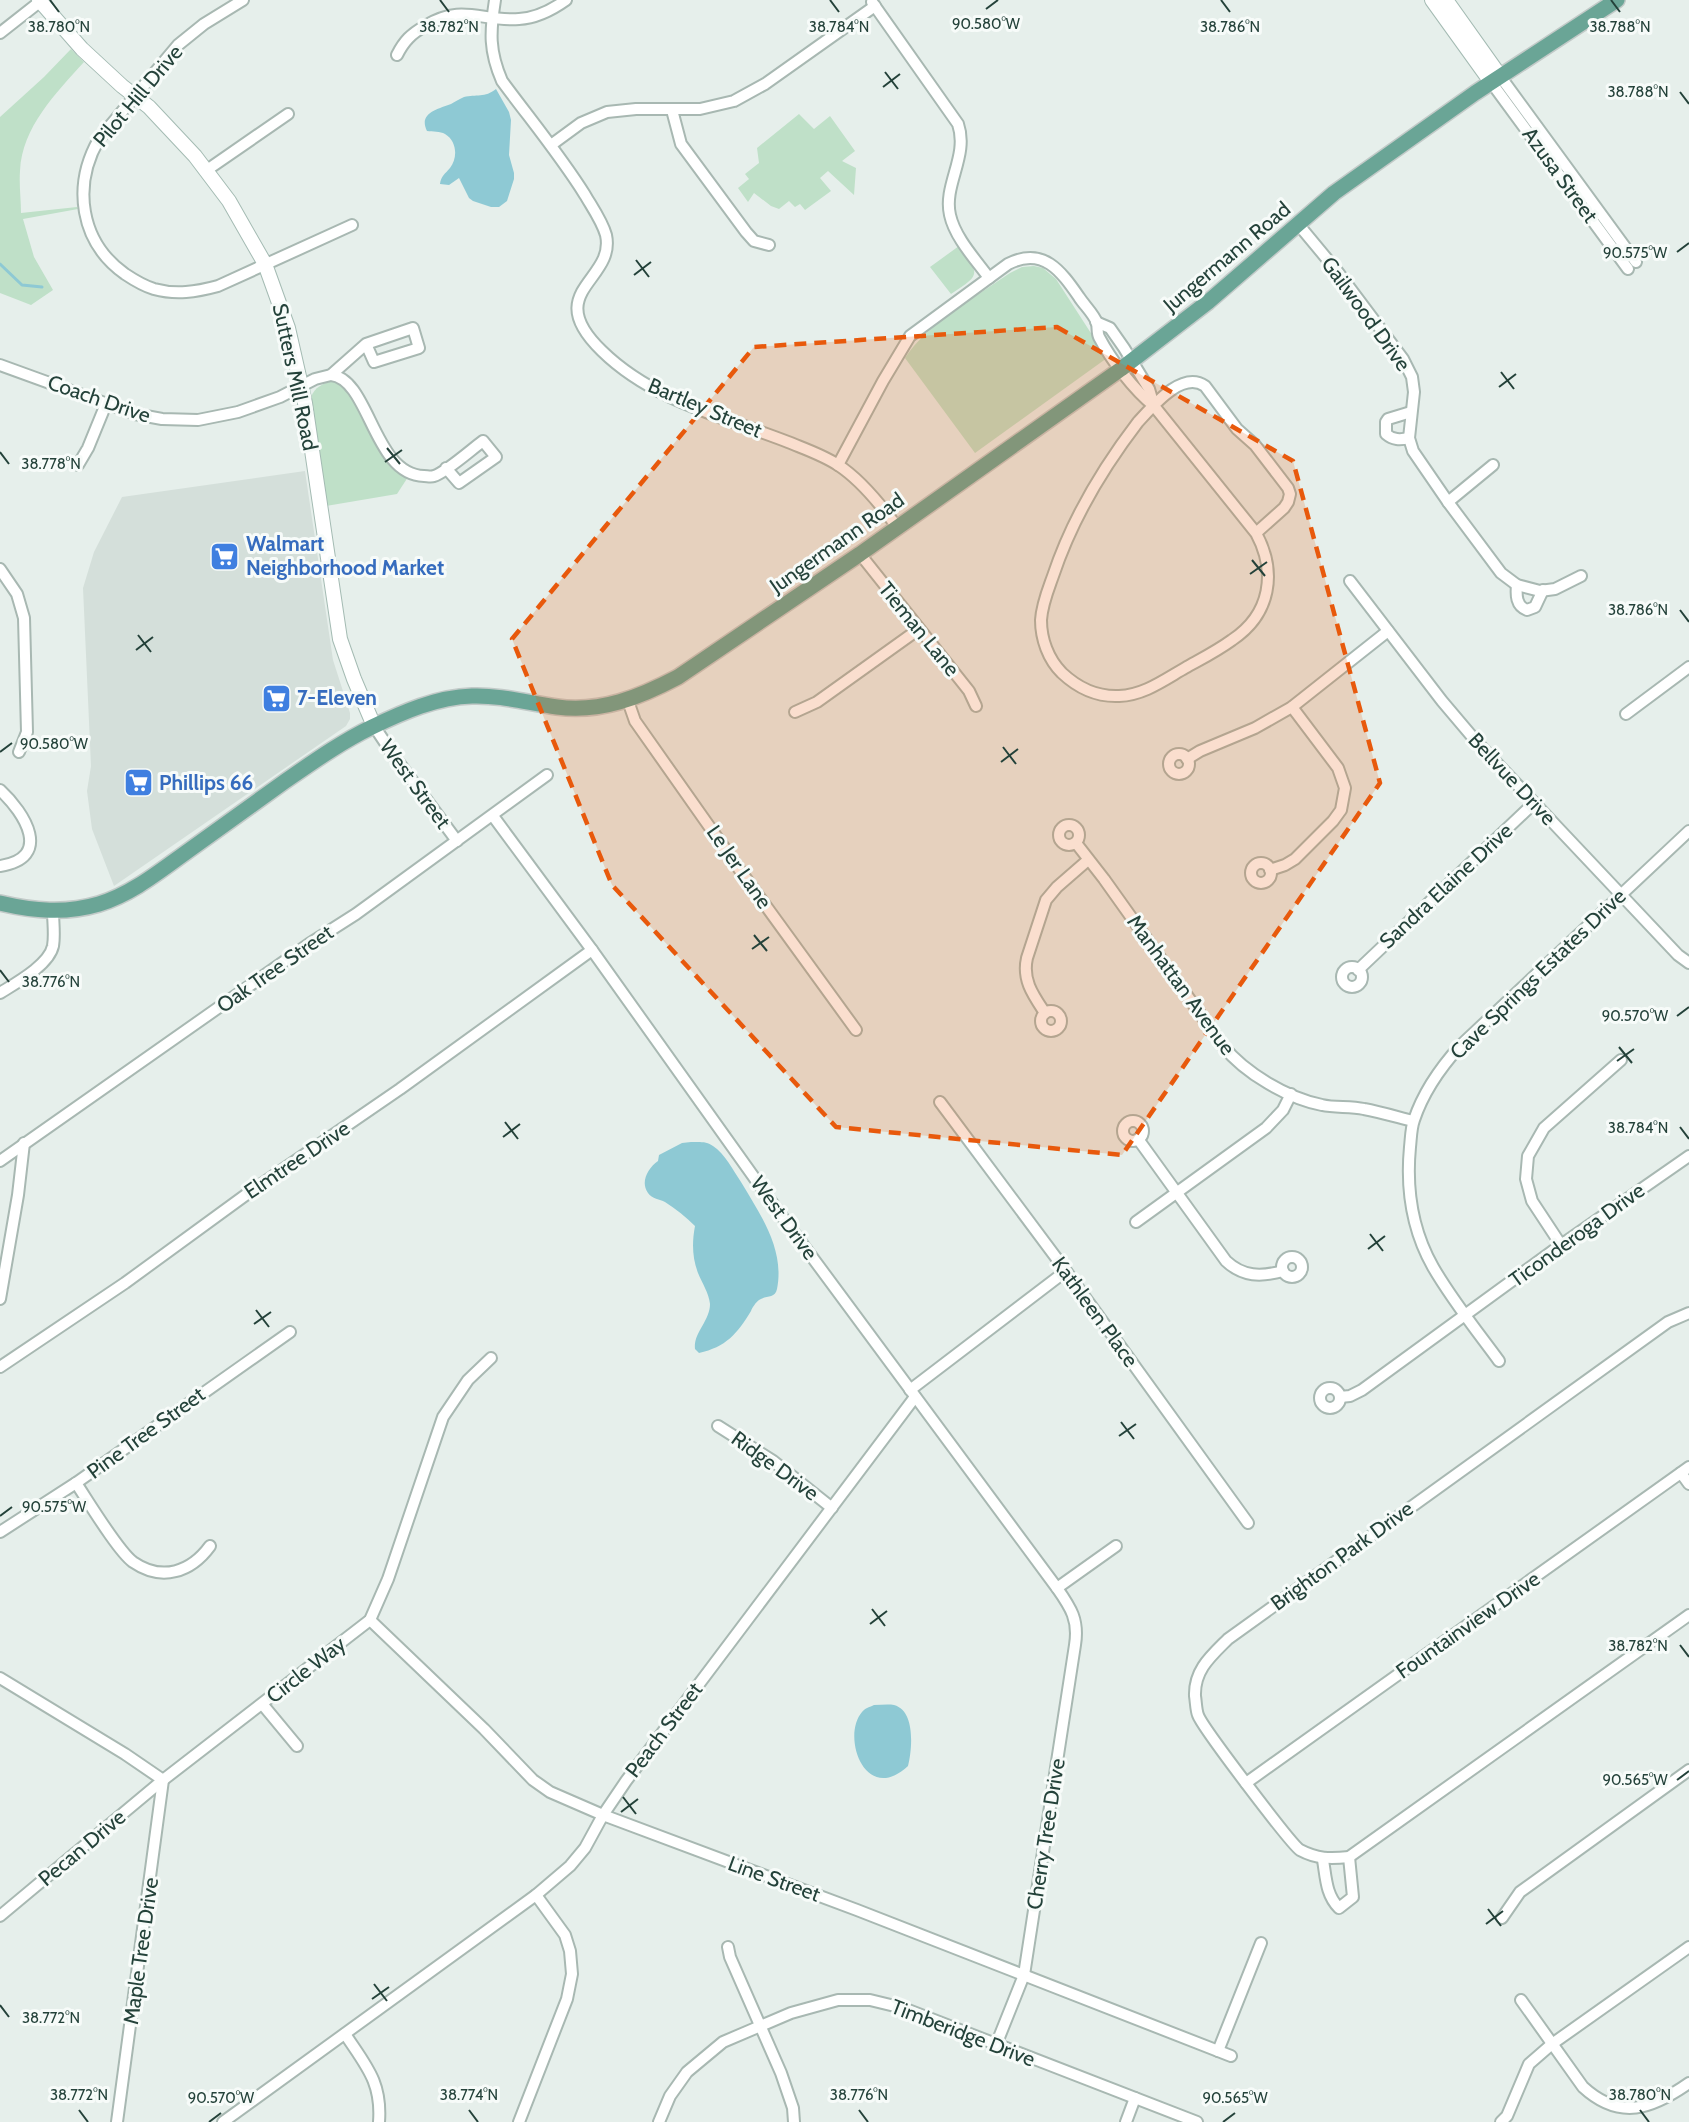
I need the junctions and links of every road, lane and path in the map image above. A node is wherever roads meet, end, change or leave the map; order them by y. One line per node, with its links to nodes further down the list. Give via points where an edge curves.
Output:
1 (40, 0): 10 (street); 13 (street, Sutters Mill Road, via 82,49)
2 (243, 0): 13 (street, Pilot Hill Drive, via 178,45)
3 (495, 0): 9 (street, Bartley Street)
4 (566, 0): 9 (street, via 536,16)
5 (1432, 0): 12 (street)
6 (1446, 0): 12 (street)
7 (1617, 0): 12 (main road, Jungermann Road)
8 (873, 3): 14 (street, via 748,94 700,110); 23 (street, via 958,124 961,149 950,217)
9 (492, 17): 11 (street, via 463,14 439,18 408,36); 16 (street, Bartley Street, via 492,52 502,81)
10 (0, 33)
11 (397, 56)
12 (1495, 79): 18 (main road, Jungermann Road, via 1334,193); 22 (street, Azusa Street)
13 (135, 96): 17 (street, Sutters Mill Road, via 162,119); 21 (street, Pilot Hill Drive, via 99,139 83,178 86,218 105,256 151,289 185,292 218,286)
14 (672, 110): 16 (street, via 607,112 581,123); 20 (street, via 681,144 746,232 754,241)
15 (288, 114): 17 (street)
16 (551, 145): 34 (street, Bartley Street, via 606,234 607,255 585,285 578,305 581,321 592,341 614,363 667,396)
17 (207, 170): 21 (street, Sutters Mill Road)
18 (1298, 224): 26 (main road, Jungermann Road, via 1208,302); 31 (street, Gailwood Drive, via 1402,359 1412,378)
19 (352, 225): 21 (street, Pilot Hill Drive)
20 (769, 245)
21 (264, 264): 28 (street, Sutters Mill Road, via 288,328)
22 (1632, 266)
23 (989, 278): 26 (street, via 1016,260 1034,258 1054,265 1096,322 1098,336); 34 (street, via 910,336)
24 (366, 344): 24 (street, via 413,328 419,348 374,362); 27 (street, Coach Drive)
25 (0, 364): 29 (street, Coach Drive)
26 (1126, 365): 30 (street, via 1141,395); 38 (main road, Jungermann Road)
27 (331, 375): 28 (street, Coach Drive); 36 (street, via 343,381 363,404 386,449 403,470 434,476)
28 (302, 387): 29 (street, Coach Drive, via 238,412 198,420 149,418); 54 (street, Sutters Mill Road, via 340,639)
29 (106, 404): 33 (street)
30 (1154, 406): 39 (street); 39 (street, via 1179,385 1199,382 1255,445 1290,494 1284,508); 39 (street, via 1126,436 1094,485 1057,562 1044,600 1041,624 1044,643 1058,669 1082,689 1131,695 1152,687 1232,640 1253,621 1264,602 1269,570)
31 (1411, 412): 32 (street, Gailwood Drive); 32 (street, via 1386,422 1390,438)
32 (1409, 438): 37 (street, via 1413,451)
33 (78, 465)
34 (838, 465): 38 (street, Bartley Street, via 857,480)
35 (1493, 465): 37 (street)
36 (446, 468)
37 (1448, 502): 44 (street, via 1501,573)
38 (897, 527): 40 (main road, Jungermann Road)
39 (1256, 533)
40 (860, 554): 46 (street, Tieman Lane); 49 (main road, Jungermann Road, via 678,677)
41 (0, 569): 55 (street, via 17,594 24,618 27,732)
42 (1581, 576): 45 (street, via 1555,589)
43 (1350, 581): 47 (street, Bellvue Drive)
44 (1518, 585): 45 (street); 45 (street, via 1517,600 1527,610 1535,607)
45 (1543, 590)
46 (919, 629): 50 (street, Tieman Lane, via 969,691); 52 (street, via 817,702)
47 (1388, 631): 51 (street); 59 (street, Bellvue Drive, via 1475,740)
48 (1689, 667): 53 (street)
49 (628, 701): 54 (main road, Jungermann Road, via 589,708 471,696 441,700); 76 (street, Le Jer Lane, via 635,721)
50 (976, 706)
51 (1292, 707): 56 (street); 66 (street, via 1338,768 1345,788 1341,810 1333,821 1295,860)
52 (795, 712)
53 (1626, 714)
54 (374, 726): 62 (street, West Street); 69 (main road, Jungermann Road, via 333,748 136,886 99,904)
55 (18, 752)
56 (1187, 759)
57 (548, 775): 60 (street, Oak Tree Street)
58 (0, 790): 65 (street, via 26,821 31,837 26,853 14,864)
59 (1534, 803): 67 (street, Bellvue Drive); 72 (street, Sandra Elaine Drive)
60 (493, 816): 62 (street, Oak Tree Street); 70 (street, West Drive)
61 (1689, 831): 67 (street, Cave Springs Estates Drive)
62 (457, 841): 82 (street, Oak Tree Street)
63 (1076, 843): 64 (street, Manhattan Avenue)
64 (1088, 860): 75 (street, via 1046,900 1027,958 1028,985); 78 (street, Manhattan Avenue, via 1233,1058 1251,1073)
65 (0, 866)
66 (1270, 870)
67 (1621, 894): 71 (street, Bellvue Drive); 80 (street, Cave Springs Estates Drive, via 1460,1046 1434,1080)
68 (0, 903): 69 (main road, Jungermann Road)
69 (52, 912): 74 (street, via 53,945 49,957)
70 (592, 950): 96 (street, Elmtree Drive, via 400,1089); 97 (street, West Drive)
71 (1689, 963)
72 (1358, 970)
73 (0, 978): 74 (street)
74 (5, 990)
75 (1045, 1014)
76 (856, 1030)
77 (1621, 1060): 87 (street, via 1544,1128 1528,1156 1526,1179 1532,1201)
78 (1291, 1094): 80 (street, Manhattan Avenue, via 1323,1105 1363,1108); 85 (street, via 1283,1110 1266,1128)
79 (940, 1102): 88 (street, Kathleen Place)
80 (1413, 1121): 92 (street, Cave Springs Estates Drive, via 1408,1182 1419,1237)
81 (1138, 1139): 85 (street)
82 (24, 1143): 84 (street, Oak Tree Street); 90 (street)
83 (1689, 1156): 87 (street, Ticonderoga Drive)
84 (0, 1161)
85 (1175, 1192): 86 (street); 89 (street, via 1233,1268 1263,1276)
86 (1136, 1222)
87 (1561, 1245): 92 (street, Ticonderoga Drive)
88 (1066, 1271): 97 (street, Peach Street); 104 (street, Kathleen Place)
89 (1283, 1271)
90 (0, 1299)
91 (1689, 1312): 117 (street, Brighton Park Drive, via 1668,1322 1237,1632 1203,1663 1195,1694 1198,1715)
92 (1466, 1316): 95 (street, Cave Springs Estates Drive); 98 (street, Ticonderoga Drive, via 1362,1390)
93 (290, 1332): 101 (street, Pine Tree Street)
94 (491, 1358): 111 (street, Circle Way, via 468,1380 441,1422 388,1579)
95 (1499, 1361)
96 (0, 1367)
97 (912, 1393): 103 (street, Peach Street); 108 (street, West Drive)
98 (1340, 1397)
99 (718, 1426): 103 (street, Ridge Drive, via 773,1461)
100 (1685, 1470): 102 (street); 117 (street, Fountainview Drive)
101 (76, 1483): 105 (street, Pine Tree Street); 106 (street, via 135,1563 153,1571 177,1573)
102 (1689, 1484)
103 (832, 1508): 118 (street, Peach Street)
104 (1248, 1523)
105 (0, 1532)
106 (210, 1546)
107 (1116, 1546): 108 (street)
108 (1057, 1588): 110 (street, West Drive)
109 (1689, 1616): 119 (street)
110 (1075, 1619): 127 (street, Cherry Tree Drive, via 1077,1631)
111 (370, 1620): 113 (street, Circle Way); 118 (street, Line Street, via 533,1780 550,1792)
112 (0, 1678): 116 (street)
113 (263, 1705): 114 (street); 116 (street, Circle Way)
114 (297, 1746)
115 (1689, 1770): 123 (street, via 1520,1892)
116 (163, 1780): 122 (street, Pecan Drive); 137 (street, Maple Tree Drive)
117 (1246, 1783): 120 (street, Brighton Park Drive, via 1298,1849)
118 (603, 1815): 121 (street, Peach Street, via 570,1866); 127 (street, Line Street)
119 (1349, 1857): 120 (street); 120 (street, via 1353,1897 1340,1908 1330,1899)
120 (1323, 1860)
121 (536, 1895): 130 (street, Peach Street); 140 (street, via 565,1935 572,1974 567,1999)
122 (0, 1916)
123 (1502, 1918)
124 (1261, 1943): 133 (street)
125 (728, 1947): 129 (street)
126 (1689, 1947): 132 (street)
127 (1024, 1976): 131 (street, Cherry Tree Drive); 133 (street, Line Street)
128 (1521, 2000): 132 (street)
129 (761, 2026): 131 (street, Timberidge Drive, via 821,2003 870,2000 903,2008); 141 (street, Timberidge Drive, via 706,2054 670,2096); 142 (street, via 781,2073)
130 (345, 2034): 138 (street, Peach Street); 139 (street, via 376,2084)
131 (996, 2044): 136 (street, Timberidge Drive)
132 (1552, 2044): 135 (street, via 1583,2087 1595,2098 1612,2105 1640,2108); 145 (street, via 1529,2064)
133 (1218, 2051): 134 (street, Line Street)
134 (1231, 2056)
135 (1689, 2083)
136 (1135, 2098): 143 (street); 144 (street, Timberidge Drive)
137 (117, 2122)
138 (223, 2122)
139 (379, 2122)
140 (519, 2122)
141 (659, 2122)
142 (794, 2122)
143 (1126, 2122)
144 (1197, 2122)
145 (1502, 2122)

